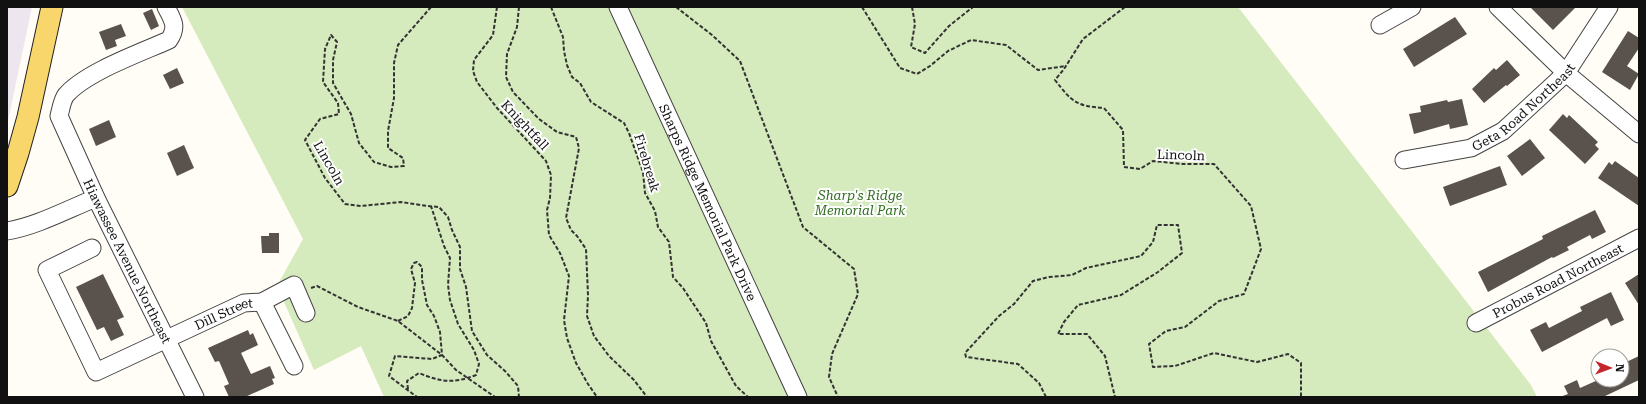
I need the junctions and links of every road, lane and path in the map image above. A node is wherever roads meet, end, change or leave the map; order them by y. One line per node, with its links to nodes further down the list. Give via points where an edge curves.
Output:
1 (52, 7): 21 (main road, via 28,116)
2 (166, 7): 22 (street, Hiawassee Avenue Northeast, via 174,22 174,33 169,40 101,70 65,96 59,116)
3 (431, 7): 23 (path, Lincoln, via 398,45 394,63 394,98 388,131 388,148 403,158 404,166 391,167 374,162 359,143 351,114 333,83 333,60 337,42 331,36 325,49 324,82 338,103 339,114 320,119 306,140 325,178 345,204 361,206 401,202)
4 (497, 7): 40 (path, Knightfall, via 493,35 474,60 473,71 477,82 497,108 546,161 551,175 547,210 549,235 560,253 568,276 564,320 567,338 576,363)
5 (518, 7): 41 (path, via 517,27 507,54 506,77 513,92 539,119 557,132 576,137 579,148 566,218 570,230 586,249 587,316 594,336)
6 (550, 7): 42 (path, Firebreak, via 563,37 565,58 572,76 580,83 591,102 624,123 630,133 643,172 645,193 655,211 658,227 669,242 673,277 706,323 711,341 736,386)
7 (618, 7): 43 (street, Sharps Ridge Memorial Park Drive)
8 (676, 7): 44 (path, via 740,61 803,227 854,270 858,294 832,354 829,377)
9 (862, 7): 17 (path, via 900,68 917,74 948,51 971,40 1006,45 1038,70)
10 (912, 7): 11 (path, via 915,24 911,47 925,53 949,26)
11 (973, 7)
12 (1125, 7): 17 (path, Lincoln, via 1083,39)
13 (1412, 7): 16 (street)
14 (1498, 7): 18 (street)
15 (1609, 7): 18 (street, Geta Road Northeast)
16 (1380, 25)
17 (1066, 66): 47 (path, Lincoln, via 1055,80 1069,98 1087,107 1104,108 1123,130 1124,167 1140,169 1153,161 1214,164 1251,206 1261,249 1244,294 1219,301 1185,327 1166,331 1149,344 1153,367 1175,366 1214,353 1257,362 1288,354 1301,363)
18 (1566, 73): 19 (street); 20 (street, Geta Road Northeast, via 1503,131 1471,148)
19 (1639, 134)
20 (1404, 160)
21 (7, 186)
22 (96, 198): 24 (street, via 24,227); 31 (street, Hiawassee Avenue Northeast)
23 (431, 206): 34 (path, via 450,258 450,300 458,324 474,350 479,364 476,375); 39 (path, via 439,207 448,217 460,247 460,269 466,287 472,331 487,354 518,386)
24 (7, 231)
25 (1639, 238): 30 (street, Probus Road Northeast)
26 (92, 248): 31 (street, Dill Street, via 47,270 96,372)
27 (262, 302): 28 (street, Dill Street, via 294,285); 31 (street, Dill Street, via 244,303); 33 (street)
28 (306, 313): 29 (path, via 308,292 317,286 352,304)
29 (398, 321): 32 (path); 32 (path, via 408,316 412,308 415,284 412,269 417,262 422,267 427,305 440,332)
30 (1476, 323)
31 (166, 339): 36 (street, Hiawassee Avenue Northeast)
32 (442, 355): 34 (path, via 456,370); 35 (path, via 432,359 395,356 388,376)
33 (294, 366)
34 (469, 378): 35 (path, via 439,381 418,373 407,381); 38 (path)
35 (408, 390): 37 (path)
36 (195, 397)
37 (417, 397)
38 (496, 397)
39 (519, 397)
40 (597, 397)
41 (647, 397)
42 (748, 397)
43 (798, 397)
44 (838, 397)
45 (1046, 397): 46 (path, via 1039,382 1018,364 966,357 965,353 1033,281 1072,275 1086,268 1141,256 1153,242 1157,225 1178,225 1182,253 1158,272 1121,295 1078,305 1058,334 1087,334 1105,356)
46 (1115, 397)
47 (1301, 397)

